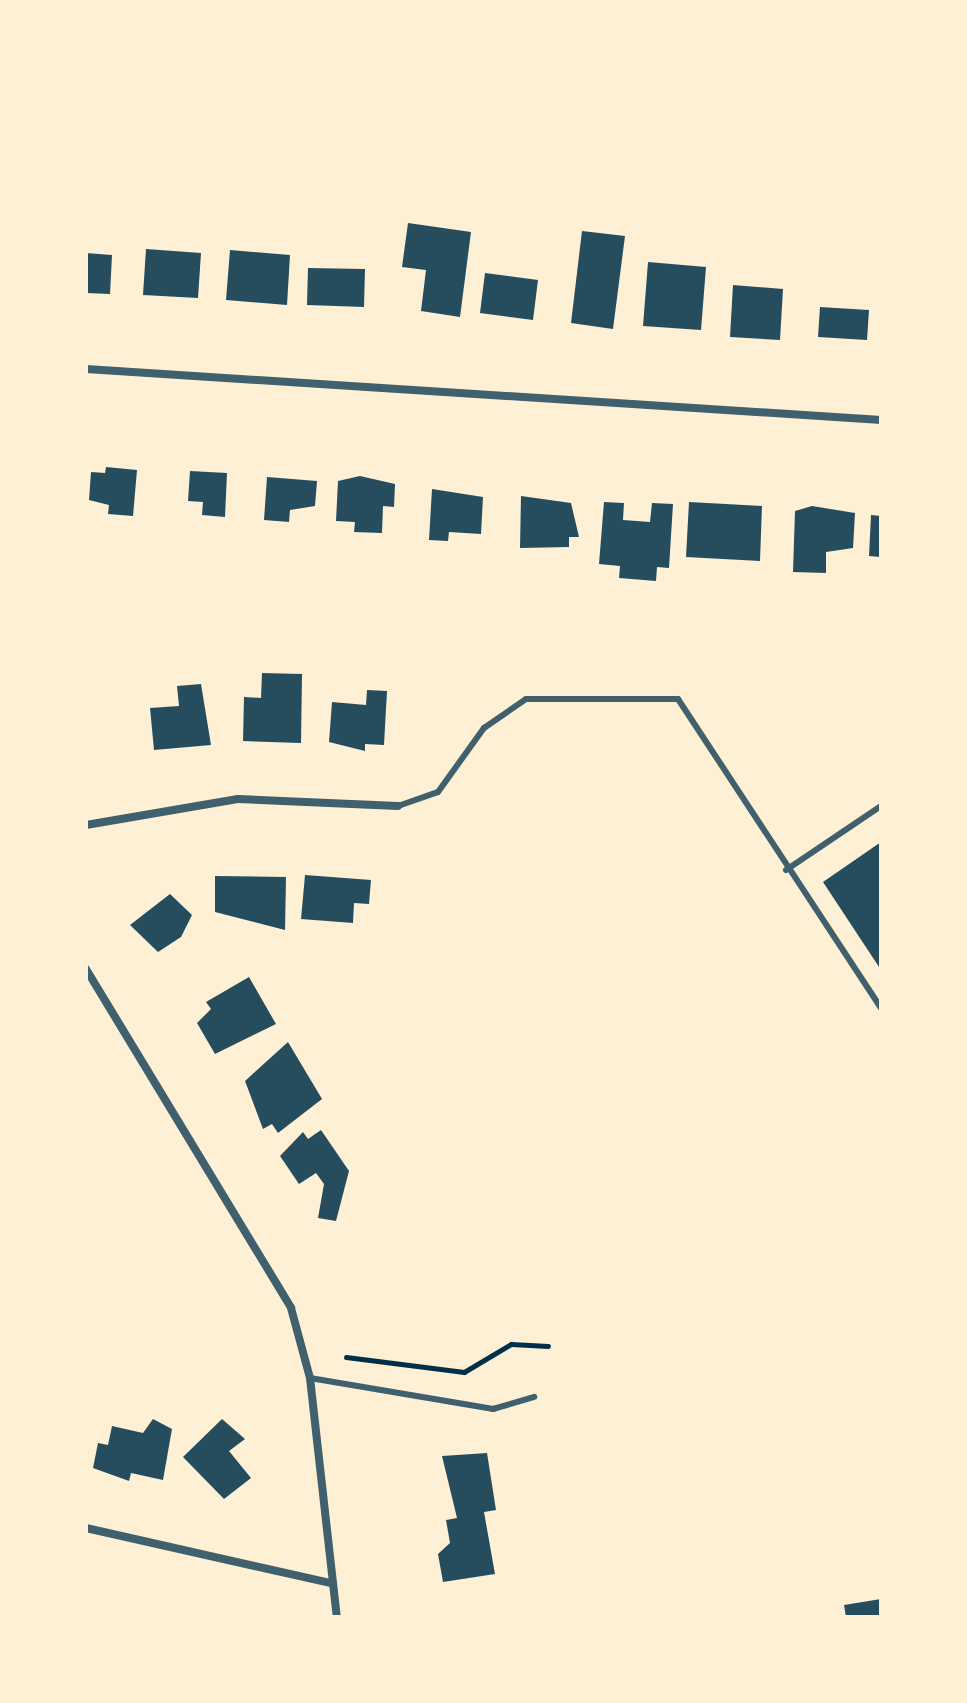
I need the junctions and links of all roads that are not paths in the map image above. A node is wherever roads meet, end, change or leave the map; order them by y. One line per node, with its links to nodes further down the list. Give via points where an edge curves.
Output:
1 (86, 369): 2 (street)
2 (881, 420)
3 (398, 806): 5 (street, via 238,799); 6 (lane, via 438,792 484,728 526,699 678,699)
4 (881, 806): 6 (lane)
5 (86, 825)
6 (786, 870): 8 (lane)
7 (86, 969): 9 (street, via 276,1274)
8 (881, 1008)
9 (310, 1378): 10 (lane, via 493,1409); 12 (street)
10 (534, 1397)
11 (86, 1528): 12 (street)
12 (330, 1583): 13 (street)
13 (337, 1617)

